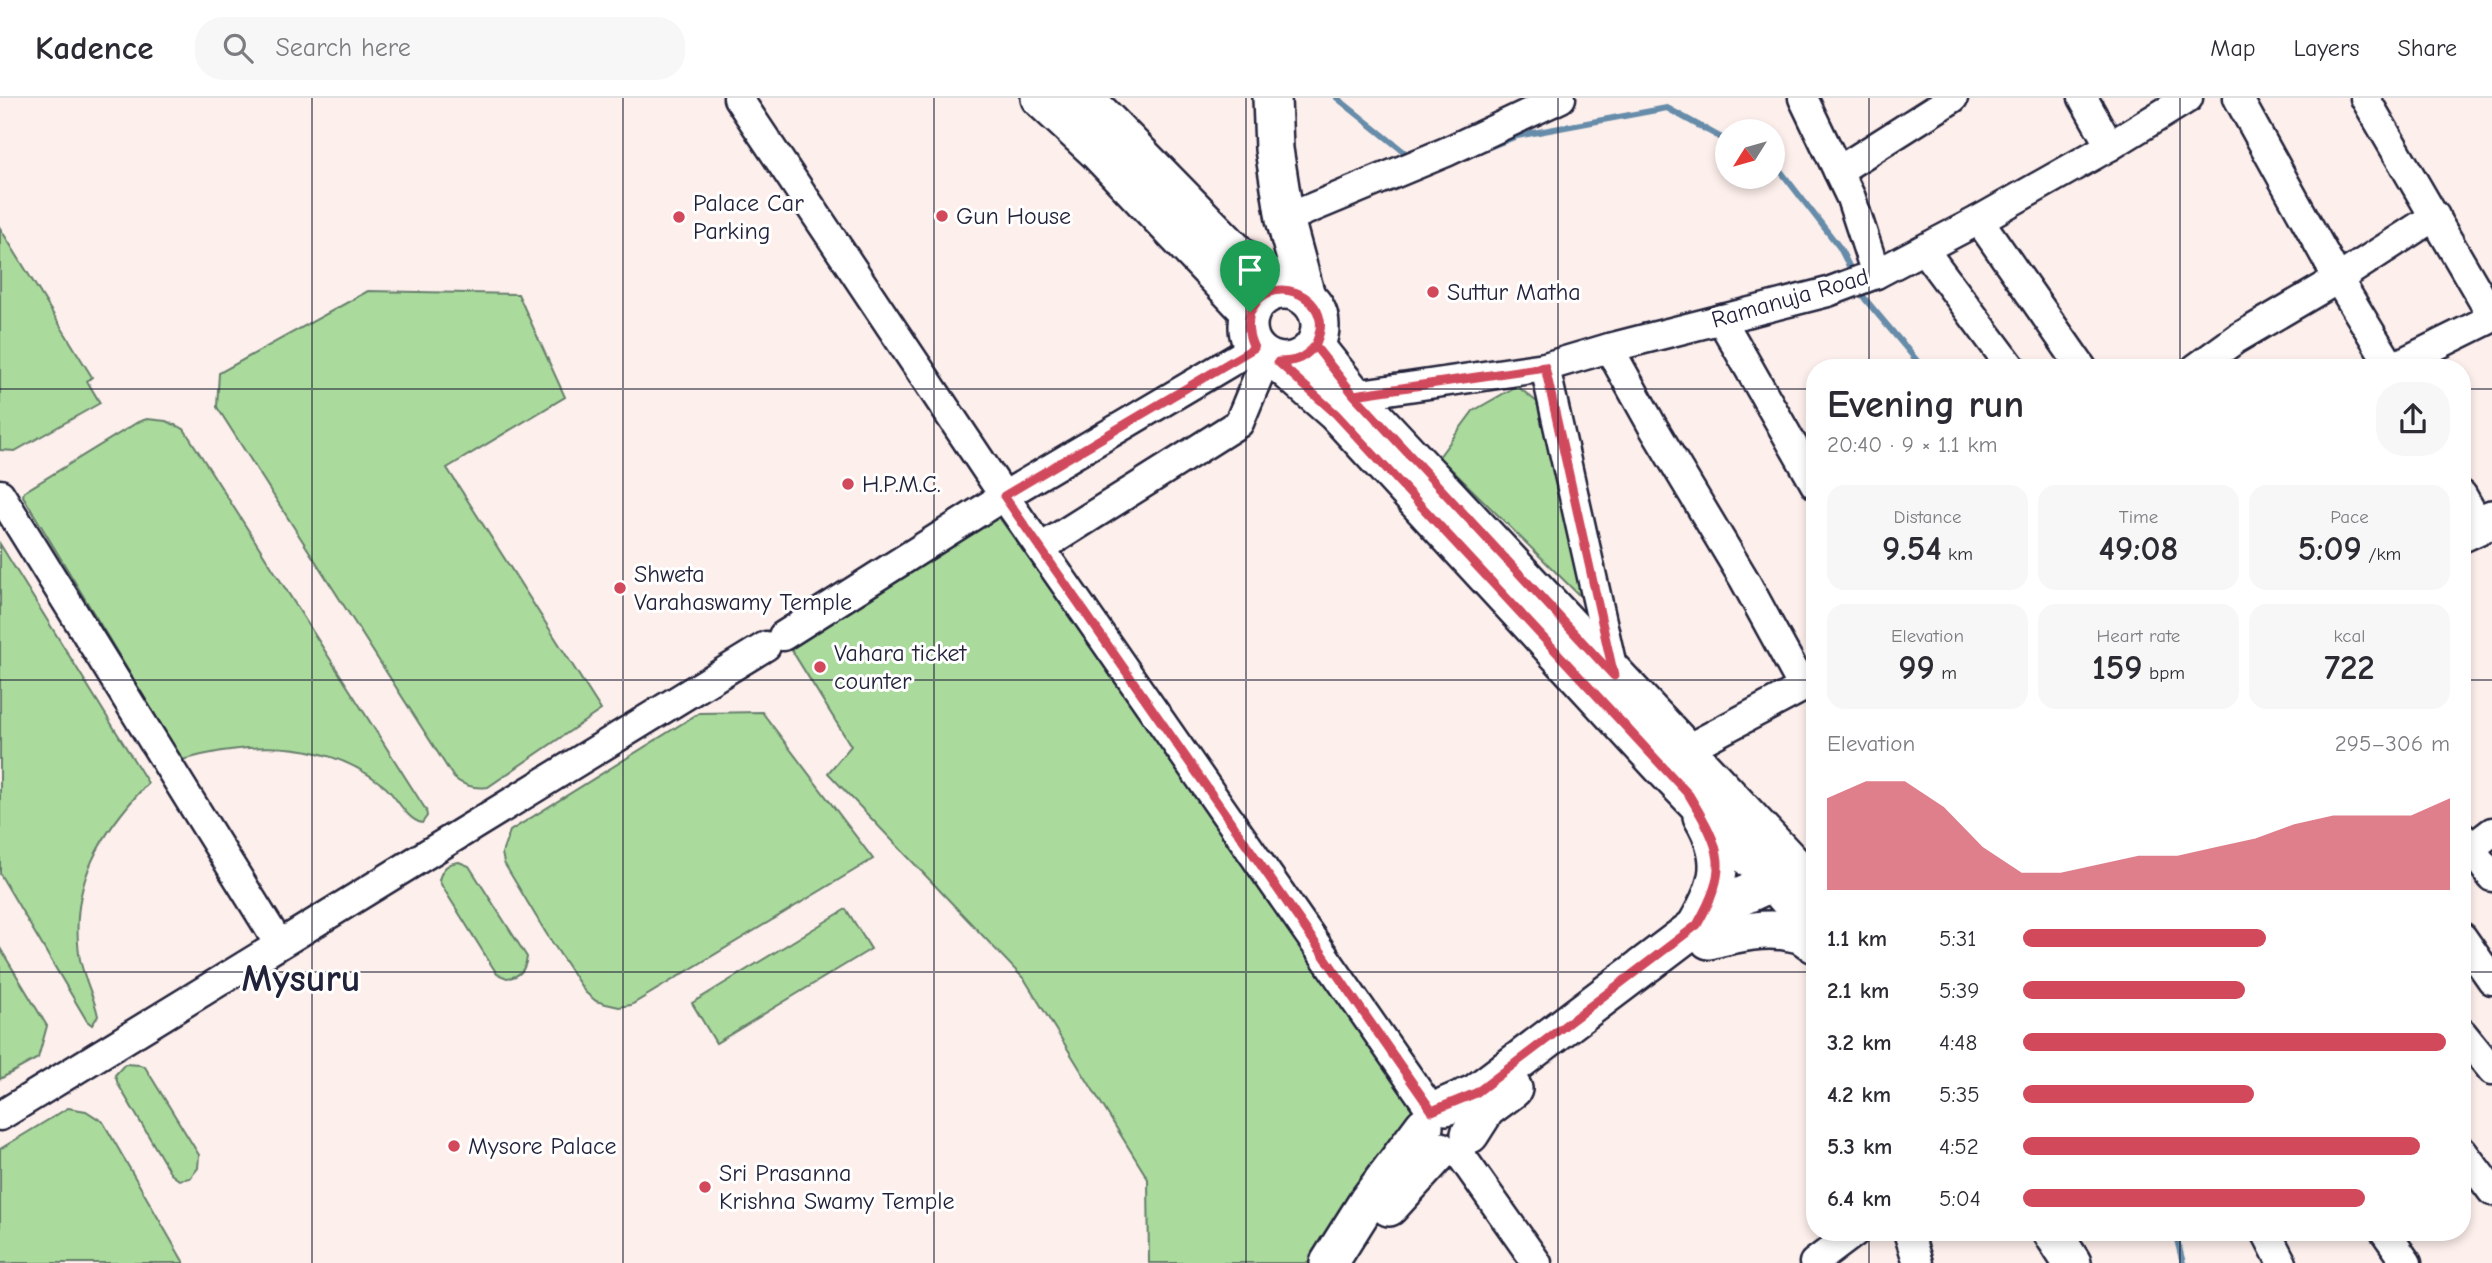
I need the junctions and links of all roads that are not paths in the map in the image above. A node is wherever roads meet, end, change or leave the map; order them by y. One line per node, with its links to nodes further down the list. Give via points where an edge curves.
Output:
1 (738, 98): 34 (street)
2 (1040, 98): 22 (main road)
3 (1085, 98): 22 (main road)
4 (1272, 98): 15 (main road)
5 (1561, 98): 15 (street)
6 (1803, 98): 13 (street)
7 (1953, 98): 13 (street)
8 (2083, 98): 12 (street)
9 (2188, 98): 12 (street, Ramanuja Road)
10 (2238, 98): 19 (street)
11 (2365, 98): 14 (street)
12 (2110, 146): 16 (street, Ramanuja Road)
13 (1838, 171): 18 (street)
14 (2435, 216): 19 (street); 20 (street)
15 (1285, 219): 22 (main road)
16 (1979, 220): 17 (street, Ramanuja Road); 26 (street)
17 (1924, 250): 18 (street, Ramanuja Road); 25 (street)
18 (1876, 274): 21 (street, Ramanuja Road, via 1828,292)
19 (2338, 279): 27 (street); 28 (street)
20 (2492, 317): 29 (street)
21 (1721, 319): 24 (street, Ramanuja Road); 32 (street)
22 (1271, 328): 23 (main road, via 1292,362); 23 (main road, via 1315,306 1320,320); 34 (street); 35 (street, via 1239,423); 40 (main road, via 1336,414)
23 (1315, 346): 31 (main road)
24 (1609, 348): 30 (street, Ramanuja Road); 37 (street)
25 (2005, 359)
26 (2076, 359)
27 (2208, 359)
28 (2386, 359)
29 (2409, 359)
30 (1545, 367): 31 (street, Ramanuja Road); 36 (street)
31 (1354, 395): 36 (main road)
32 (1806, 468)
33 (0, 494): 47 (street)
34 (1004, 496): 35 (street); 47 (street)
35 (1041, 548): 53 (street)
36 (1614, 676): 39 (main road)
37 (1806, 679)
38 (1806, 686): 39 (street)
39 (1685, 750): 42 (main road)
40 (1689, 795): 42 (main road); 45 (main road, via 1712,833 1719,856)
41 (2472, 843): 43 (street)
42 (1800, 874): 44 (main road); 45 (main road, via 1740,918)
43 (2492, 877)
44 (1806, 896)
45 (1703, 933): 46 (main road, via 1770,930); 53 (main road, via 1476,1093)
46 (1806, 938)
47 (279, 944): 52 (street)
48 (2471, 950): 49 (street)
49 (2492, 980)
50 (2471, 1044): 51 (street)
51 (2492, 1070)
52 (0, 1116)
53 (1445, 1130): 62 (main road, via 1368,1201); 63 (main road); 64 (street)
54 (2471, 1162): 55 (street)
55 (2492, 1191)
56 (1844, 1241): 65 (street)
57 (1911, 1241): 66 (street)
58 (2058, 1241): 67 (main road)
59 (2086, 1241): 68 (main road)
60 (2271, 1241): 69 (street)
61 (2391, 1241): 70 (street)
62 (1329, 1263)
63 (1350, 1263)
64 (1537, 1263)
65 (1814, 1263)
66 (1918, 1263)
67 (2072, 1263)
68 (2099, 1263)
69 (2282, 1263)
70 (2407, 1263)

